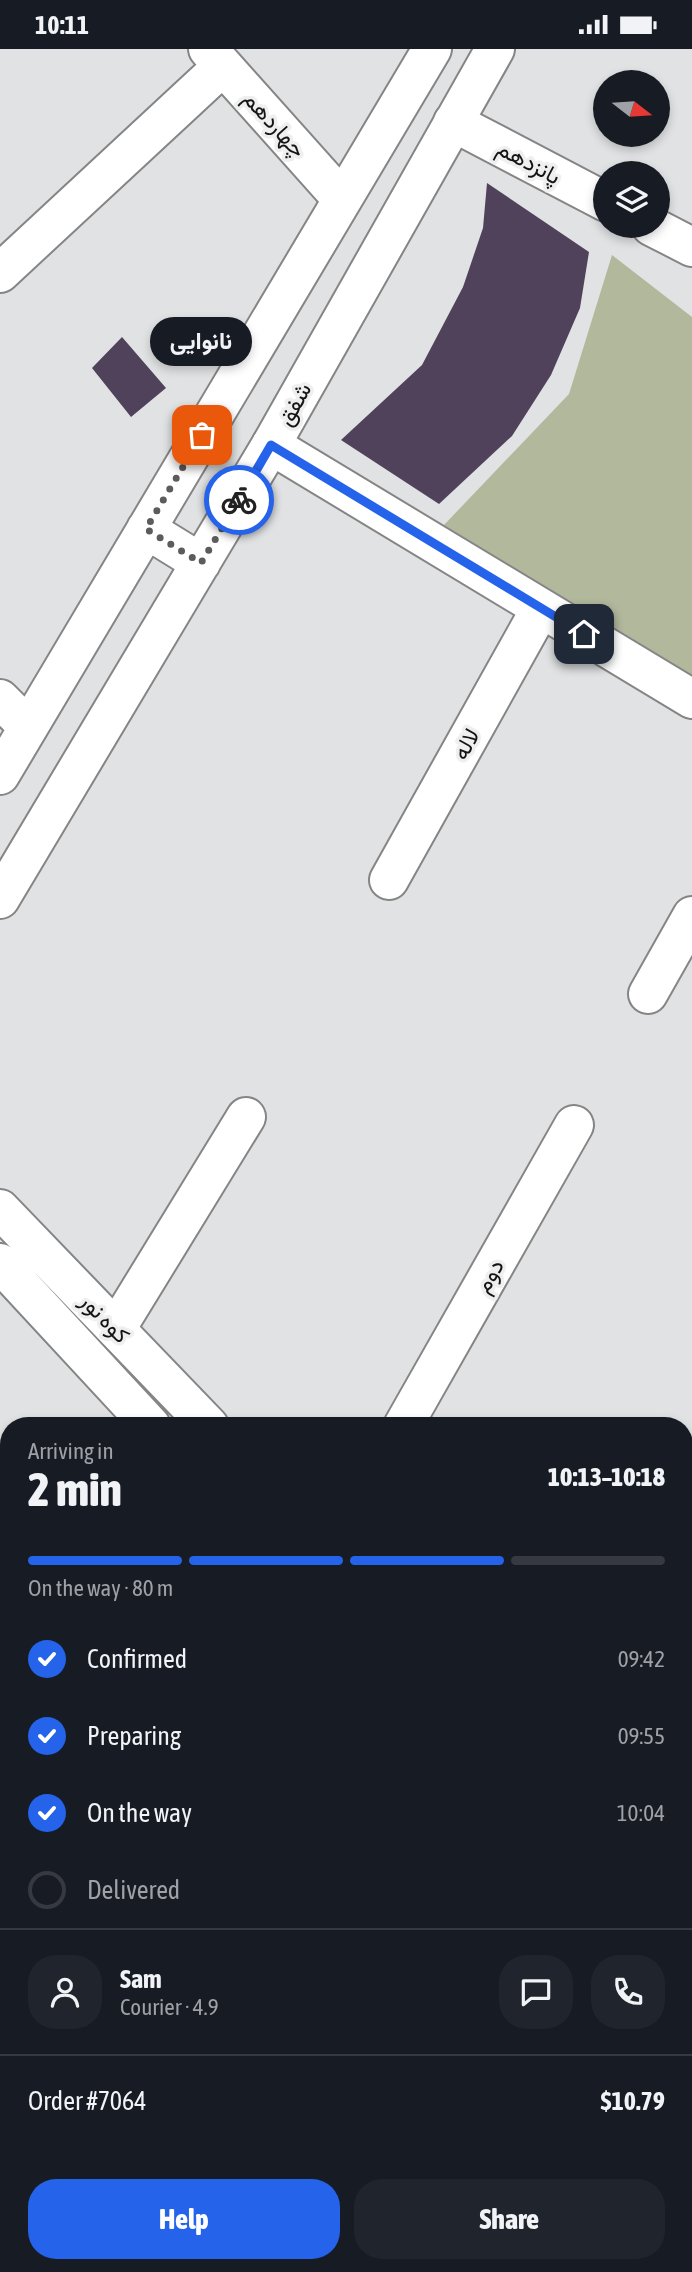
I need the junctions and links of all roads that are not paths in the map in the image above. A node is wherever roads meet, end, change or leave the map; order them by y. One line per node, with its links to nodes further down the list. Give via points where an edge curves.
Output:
1 (432, 49): 6 (street)
2 (495, 49): 4 (street, شفق)
3 (216, 57): 6 (street, چهاردهم); 9 (street)
4 (453, 122): 5 (street, پانزدهم); 10 (street, شفق)
5 (593, 195)
6 (342, 199): 11 (street)
7 (670, 236): 8 (street)
8 (692, 247)
9 (0, 273)
10 (271, 445): 12 (street, شفق); 13 (street)
11 (146, 529): 12 (street); 16 (street)
12 (201, 563): 19 (street, شفق)
13 (541, 608): 15 (street); 18 (street, لاله)
14 (0, 699): 16 (street)
15 (692, 699)
16 (28, 727): 17 (street)
17 (0, 775)
18 (388, 880)
19 (0, 899)
20 (692, 916): 21 (street)
21 (648, 994)
22 (246, 1117): 26 (street)
23 (574, 1125): 29 (street, دوم)
24 (0, 1209): 26 (street, کوه نور)
25 (0, 1263): 27 (street, کوه نور)
26 (116, 1329): 28 (street, کوه نور)
27 (143, 1417)
28 (200, 1417)
29 (409, 1417)

